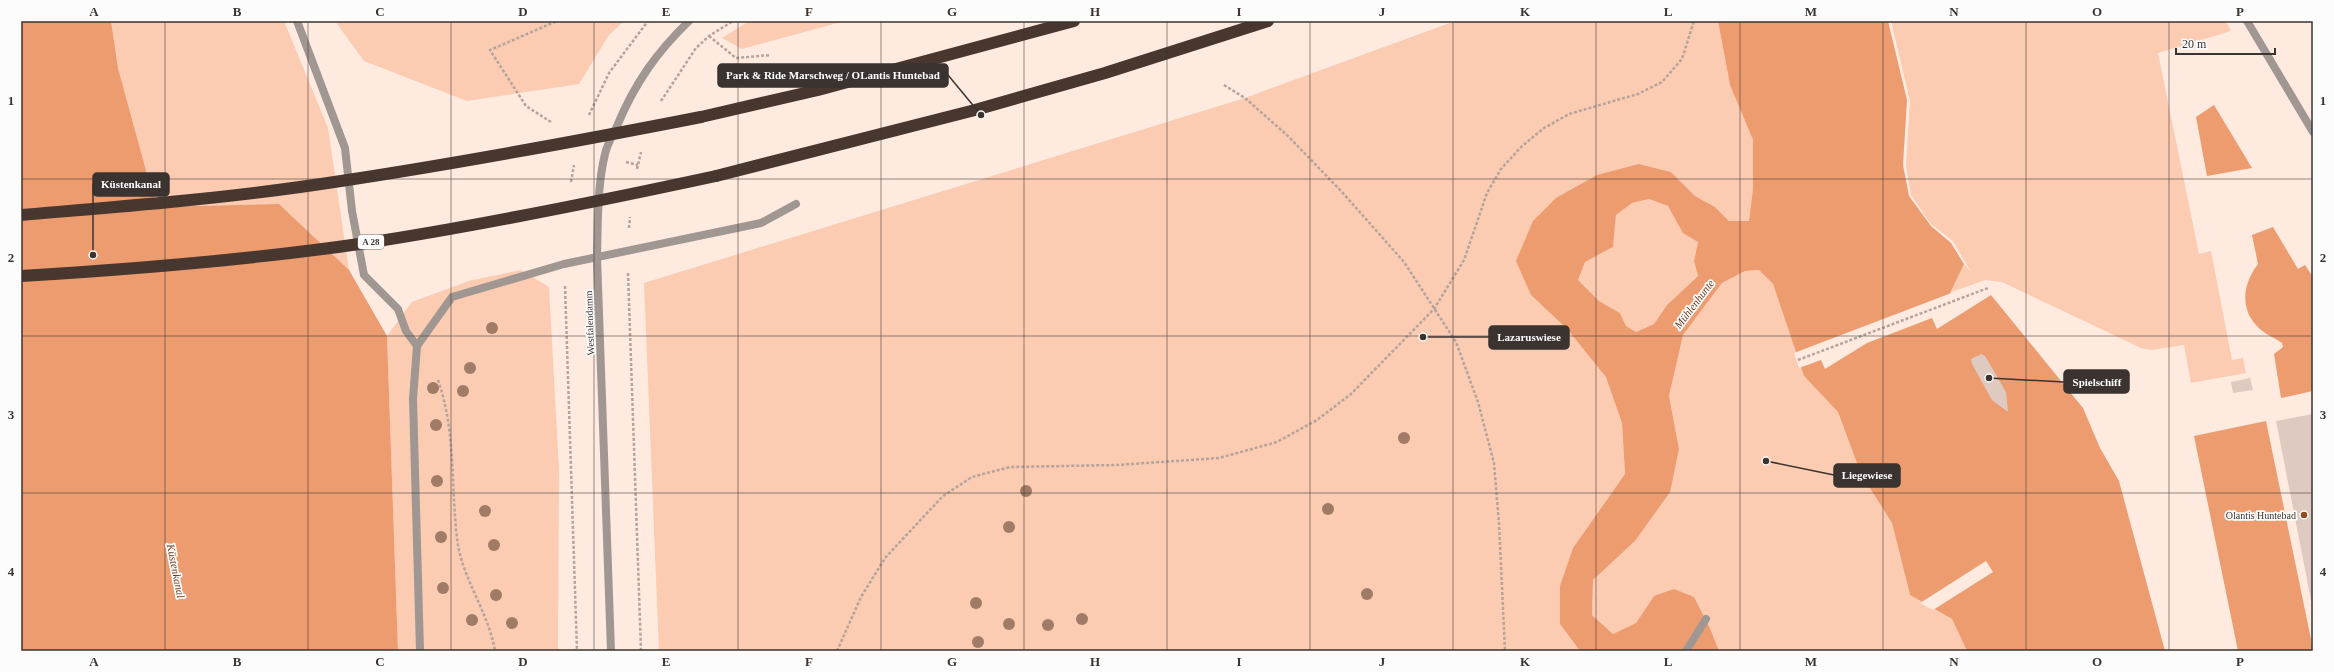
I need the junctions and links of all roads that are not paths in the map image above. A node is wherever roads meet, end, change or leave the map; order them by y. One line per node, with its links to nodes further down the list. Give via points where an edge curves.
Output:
1 (297, 21): 11 (street, via 345,148 352,211 364,275 398,309 406,331)
2 (689, 21): 9 (street, Westfalendamm, via 665,44 645,70 622,113 605,153 599,195)
3 (1074, 21): 8 (highway, bridge, via 818,90 701,117 417,170 147,205)
4 (1268, 21): 10 (highway, A 28, bridge, via 975,110 716,176 591,203 364,243 159,267)
5 (2247, 21): 6 (street)
6 (2313, 132)
7 (796, 204): 9 (street, via 762,223)
8 (21, 215)
9 (597, 257): 11 (street, via 564,264 452,297); 14 (street, Westfalendamm)
10 (21, 276)
11 (417, 346): 13 (street, via 413,399)
12 (1706, 619): 15 (street)
13 (420, 651)
14 (611, 651)
15 (1686, 651)

